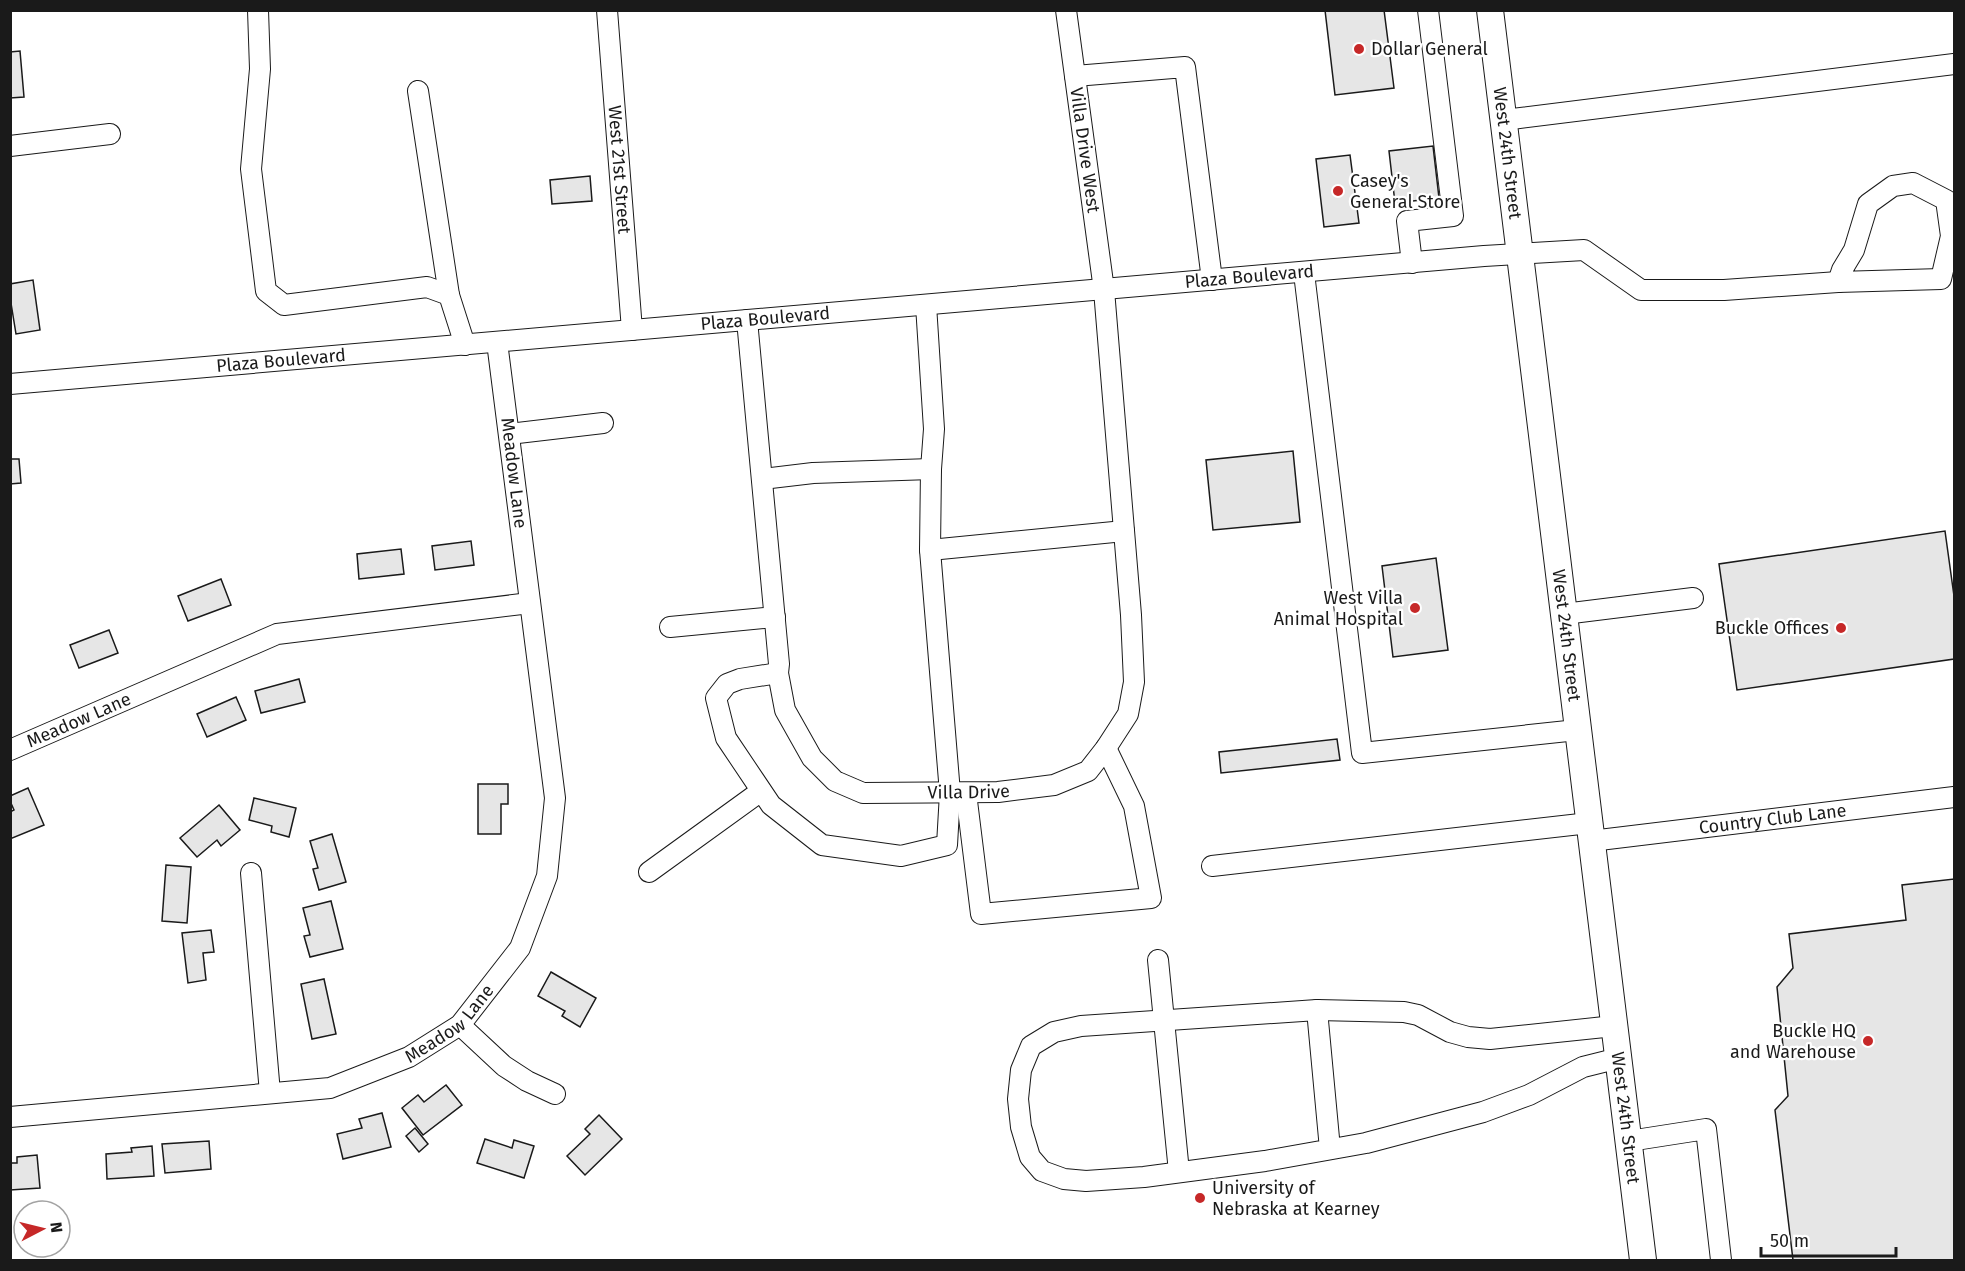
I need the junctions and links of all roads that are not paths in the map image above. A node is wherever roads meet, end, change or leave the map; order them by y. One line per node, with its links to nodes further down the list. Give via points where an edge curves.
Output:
1 (258, 10): 18 (street, via 260,69 251,169 266,291 284,305 427,287)
2 (607, 10): 21 (street, West 21st Street)
3 (1066, 10): 7 (street, Villa Drive West)
4 (1428, 10): 13 (street, via 1453,216 1407,221)
5 (1490, 10): 9 (main road, West 24th Street)
6 (1954, 64): 9 (street)
7 (1075, 76): 15 (street, via 1185,67); 17 (street, Villa Drive West)
8 (418, 91): 18 (street)
9 (1504, 120): 12 (main road, West 24th Street)
10 (110, 134): 11 (street)
11 (10, 146)
12 (1520, 254): 13 (street, Plaza Boulevard); 16 (street, Plaza Boulevard, via 1584,250 1641,290 1724,290); 33 (main road, West 24th Street)
13 (1412, 263): 14 (street, Plaza Boulevard)
14 (1304, 273): 15 (street, Plaza Boulevard); 37 (street, via 1362,753)
15 (1212, 280): 17 (street, Plaza Boulevard)
16 (1838, 282): 16 (street, Plaza Boulevard, via 1941,279 1951,236 1946,200 1913,183 1893,186 1868,204 1854,250)
17 (1104, 290): 19 (street, Plaza Boulevard); 29 (street, Villa Drive)
18 (449, 295): 23 (street)
19 (926, 305): 20 (street, Plaza Boulevard); 27 (street, via 934,429)
20 (747, 320): 21 (street, Plaza Boulevard); 28 (street, Villa Drive)
21 (632, 330): 22 (street, Plaza Boulevard)
22 (497, 342): 23 (street, Plaza Boulevard); 26 (street, Meadow Lane)
23 (465, 345): 24 (street, Plaza Boulevard)
24 (10, 384)
25 (603, 423): 26 (street)
26 (509, 434): 32 (street, Meadow Lane)
27 (931, 469): 28 (street); 30 (street)
28 (762, 479): 34 (street, Villa Drive)
29 (1124, 531): 30 (street); 38 (street, Villa Drive, via 1134,682 1128,714)
30 (930, 549): 41 (street)
31 (1693, 598): 33 (street)
32 (530, 603): 39 (street, Meadow Lane, via 277,634); 50 (street, Meadow Lane, via 555,798 547,876 520,948)
33 (1564, 614): 37 (main road, West 24th Street)
34 (775, 617): 35 (street); 36 (street, Villa Drive)
35 (670, 627)
36 (778, 673): 40 (street, via 727,684 716,698 726,738); 41 (street, Villa Drive, via 785,710 812,758 835,781 863,794)
37 (1577, 730): 43 (main road, West 24th Street)
38 (1106, 748): 41 (street, Villa Drive, via 1088,771 1053,785); 41 (street, via 1134,806 1151,898 981,914)
39 (10, 750)
40 (762, 791): 41 (street, via 771,805 822,845 901,856 947,845); 45 (street)
41 (958, 793)
42 (1954, 797): 43 (street, Country Club Lane)
43 (1590, 832): 44 (street, Country Club Lane); 51 (main road, West 24th Street)
44 (1212, 866)
45 (649, 872)
46 (251, 873): 53 (street)
47 (1158, 960): 49 (street)
48 (1317, 1010): 49 (street); 51 (street, via 1418,1014 1450,1032 1490,1039); 57 (street)
49 (1163, 1020): 58 (street); 58 (street, via 1081,1026 1054,1032 1031,1046 1021,1070 1018,1099 1030,1157 1042,1171 1064,1179 1112,1180)
50 (460, 1025): 53 (street, Meadow Lane, via 409,1057 330,1088); 54 (street, via 504,1066)
51 (1614, 1026): 52 (main road, West 24th Street)
52 (1619, 1058): 56 (main road, West 24th Street); 57 (street, via 1582,1066 1530,1095 1483,1112)
53 (270, 1093): 55 (street, Meadow Lane)
54 (555, 1094)
55 (10, 1117)
56 (1629, 1141): 59 (main road, West 24th Street); 60 (street, via 1706,1129)
57 (1330, 1149): 58 (street)
58 (1179, 1172)
59 (1643, 1260)
60 (1721, 1260)

